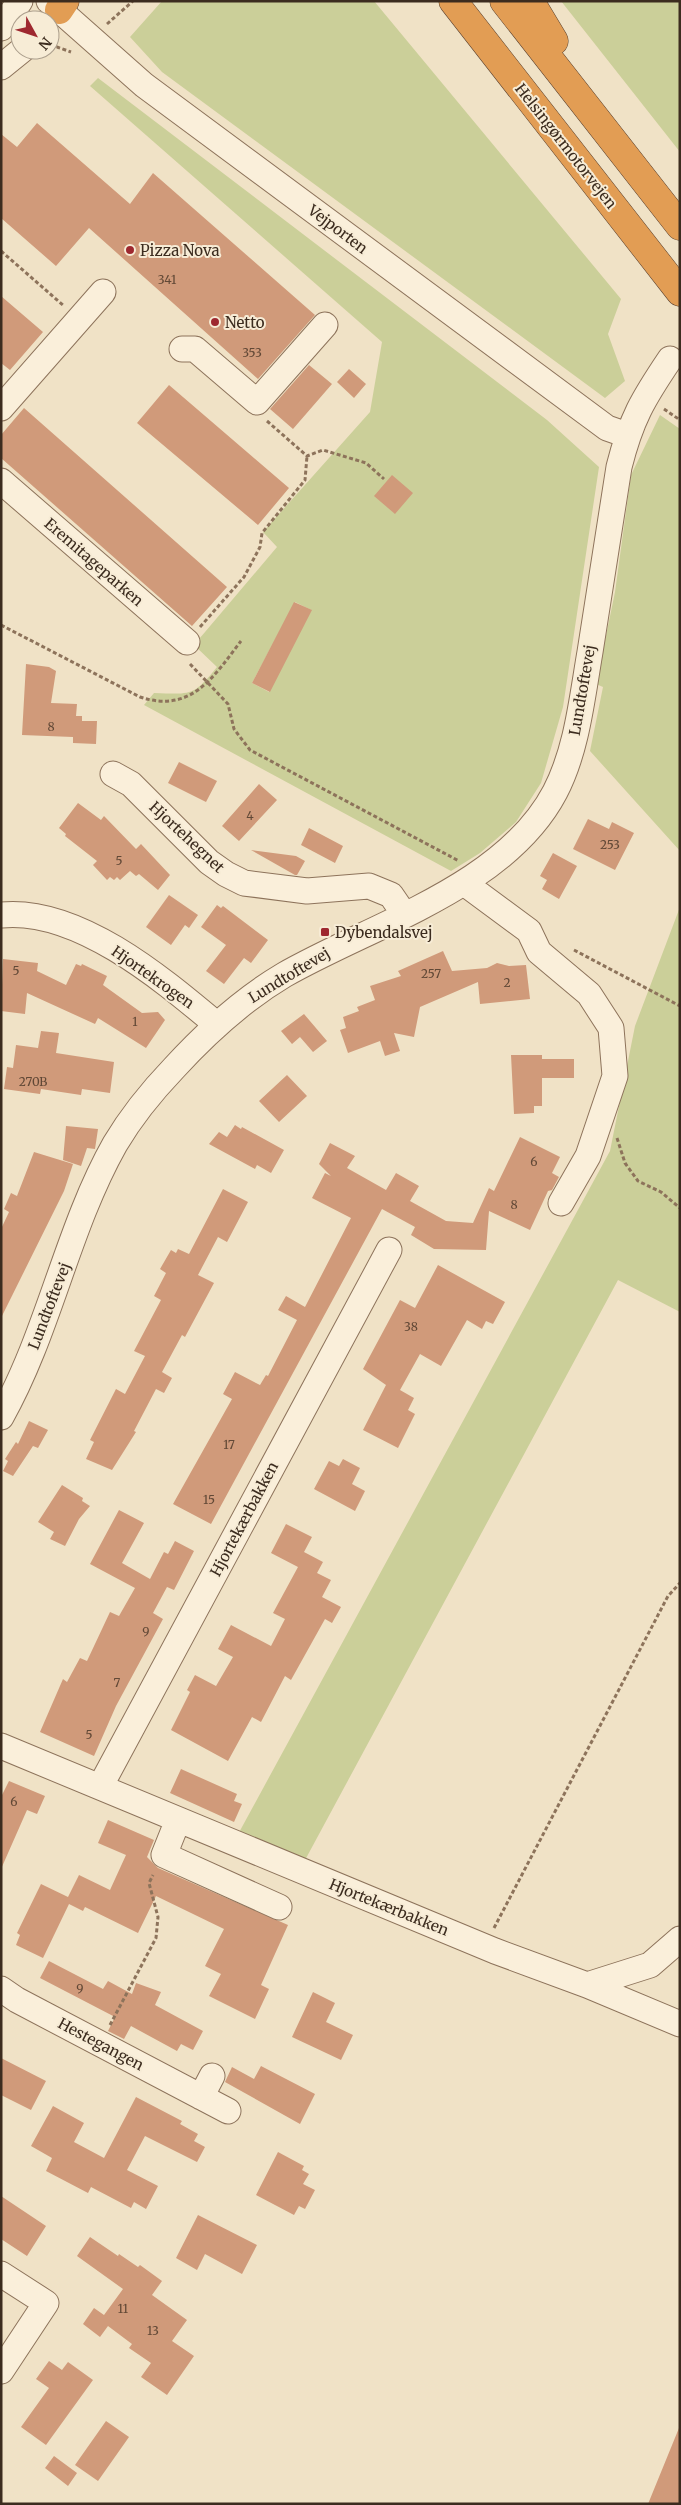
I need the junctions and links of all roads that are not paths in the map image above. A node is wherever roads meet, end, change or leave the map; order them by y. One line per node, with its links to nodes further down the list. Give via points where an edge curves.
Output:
1 (20, 1): 6 (street)
2 (453, 1): 10 (highway, Helsingørmotorvejen)
3 (504, 1): 7 (highway)
4 (530, 1): 7 (highway)
5 (55, 8): 15 (street, Vejporten, via 168,103 608,428)
6 (1, 28)
7 (604, 126): 8 (highway)
8 (680, 226)
9 (104, 292): 14 (street)
10 (680, 292)
11 (325, 325): 12 (street, via 257,402 195,349)
12 (182, 349)
13 (670, 359): 15 (street, Lundtoftevej, via 645,396)
14 (1, 408)
15 (627, 435): 19 (street, Lundtoftevej, via 581,702 568,758 557,789 544,811 518,841)
16 (1, 481): 17 (street, Eremitageparken)
17 (187, 642)
18 (113, 774): 20 (street, Hjortehegnet, via 131,784 209,862 244,883 307,892 369,886 391,895)
19 (473, 878): 20 (street, Lundtoftevej); 23 (street, via 529,931 539,952 589,994 611,1028 615,1076 588,1156)
20 (404, 914): 22 (street, Lundtoftevej, via 284,976 251,996)
21 (1, 915): 22 (street, Hjortekrogen, via 20,913 56,921 118,949 163,980)
22 (216, 1024): 25 (street, Lundtoftevej, via 172,1070 130,1121 115,1145 99,1176 26,1364)
23 (561, 1203)
24 (389, 1250): 27 (street, Hjortekærbakken)
25 (1, 1417)
26 (1, 1746): 27 (street, Hjortekærbakken)
27 (100, 1787): 28 (street, Hjortekærbakken)
28 (178, 1820): 29 (street, via 164,1855); 31 (street, Hjortekærbakken, via 490,1949)
29 (279, 1907)
30 (680, 1939): 31 (street, via 650,1965)
31 (587, 1985): 33 (street, Hjortekærbakken)
32 (1, 1989): 34 (street, Hestegangen, via 101,2043 207,2086)
33 (680, 2024)
34 (228, 2111)
35 (1, 2274): 36 (street, via 46,2303)
36 (1, 2371)

